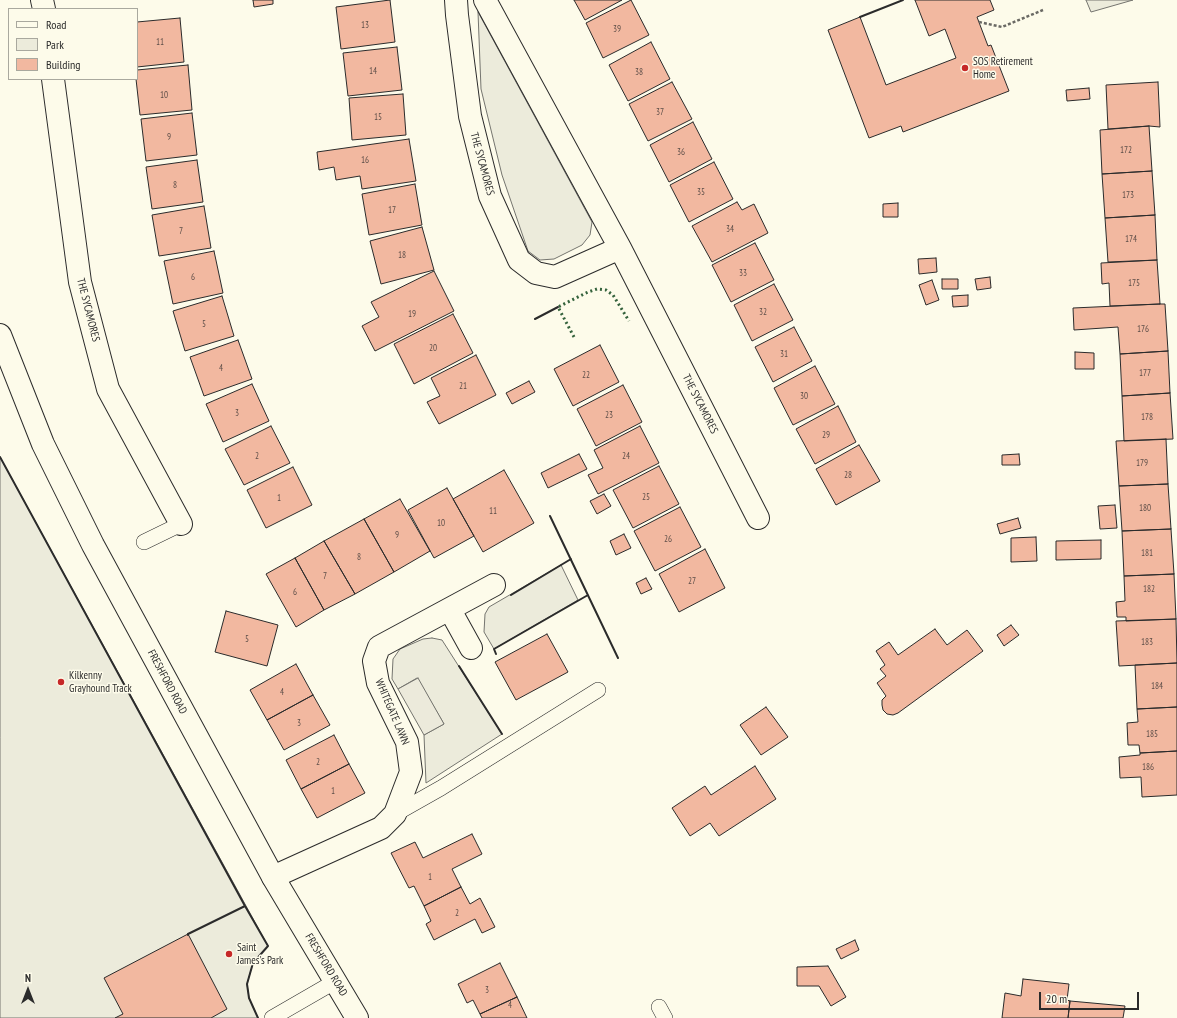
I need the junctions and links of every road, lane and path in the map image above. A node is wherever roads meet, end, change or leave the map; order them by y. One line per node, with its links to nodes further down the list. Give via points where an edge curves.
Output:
1 (456, 0): 6 (street, THE SYCAMORES, via 470,116 490,196 519,260 536,273 555,277)
2 (485, 0): 6 (street, THE SYCAMORES)
3 (1043, 10): 4 (path, via 1002,27)
4 (979, 22)
5 (53, 80): 9 (street, THE SYCAMORES, via 80,282 108,389)
6 (620, 248): 8 (street, THE SYCAMORES)
7 (0, 335): 16 (street, FRESHFORD ROAD, via 43,444 93,545)
8 (758, 518)
9 (181, 524): 10 (lane)
10 (144, 542)
11 (494, 585): 12 (street, WHITEGATE LAWN)
12 (450, 610): 13 (street); 15 (street, WHITEGATE LAWN, via 379,647 374,662 378,683 407,742 411,772)
13 (471, 648)
14 (598, 690): 15 (lane)
15 (395, 814): 16 (street, WHITEGATE LAWN, via 382,828)
16 (273, 877): 17 (street, FRESHFORD ROAD)
17 (336, 980): 18 (lane); 19 (street, FRESHFORD ROAD)
18 (272, 1018)
19 (357, 1018)

